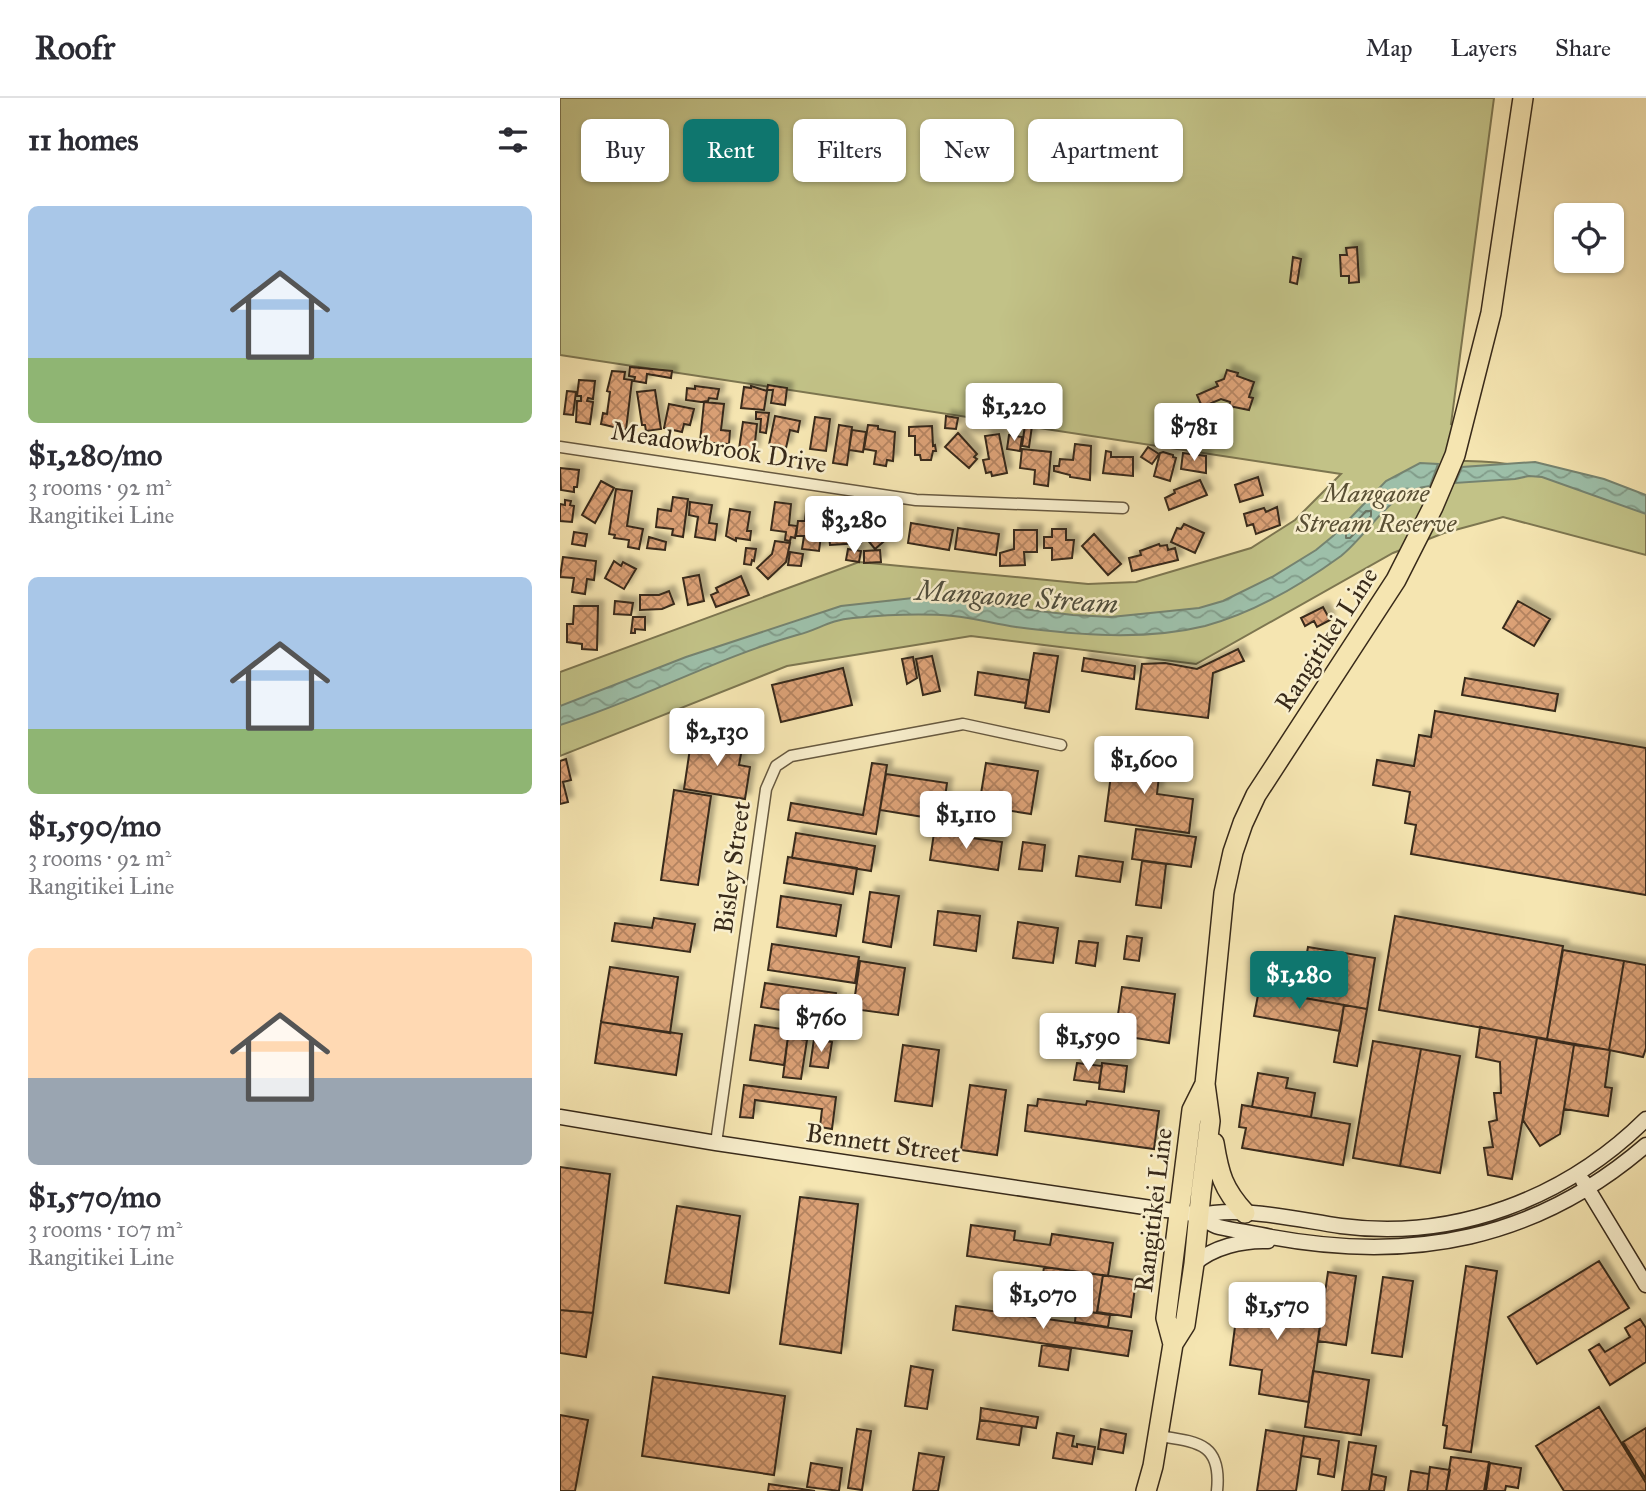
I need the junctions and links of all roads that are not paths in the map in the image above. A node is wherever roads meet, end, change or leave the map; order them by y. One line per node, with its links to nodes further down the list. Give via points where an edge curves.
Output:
1 (1523, 98): 5 (highway, Rangitikei Line, via 1491,313 1455,455 1396,580 1278,760 1243,823 1224,893)
2 (560, 447): 3 (street, Meadowbrook Drive, via 916,500)
3 (1122, 508)
4 (1061, 745): 9 (street, Bisley Street, via 963,724 791,756 776,766 766,789)
5 (1205, 1084): 8 (highway, Rangitikei Line); 14 (highway, Rangitikei Line, via 1192,1110)
6 (560, 1117): 9 (main road, Bennett Street)
7 (1646, 1119): 11 (main road)
8 (1210, 1121): 13 (highway, via 1222,1183); 14 (highway, Rangitikei Line)
9 (716, 1143): 14 (main road, Bennett Street)
10 (1646, 1145): 12 (main road)
11 (1579, 1174): 12 (main road); 15 (main road, via 1519,1204 1450,1224 1399,1229)
12 (1588, 1189): 17 (main road, via 1533,1218 1463,1240 1416,1247); 19 (main road)
13 (1245, 1213): 14 (main road); 15 (main road)
14 (1189, 1214): 16 (main road, via 1219,1227); 18 (highway, Rangitikei Line); 20 (highway, Rangitikei Line, via 1166,1318)
15 (1347, 1227): 17 (main road)
16 (1294, 1241): 17 (main road); 18 (main road, via 1257,1241 1222,1248)
17 (1344, 1246)
18 (1194, 1264): 20 (highway, Rangitikei Line, via 1185,1325)
19 (1646, 1285)
20 (1173, 1344): 21 (highway, Rangitikei Line)
21 (1158, 1436): 22 (highway, Rangitikei Line); 23 (street, via 1195,1442 1209,1450 1218,1468)
22 (1146, 1491)
23 (1217, 1491)

